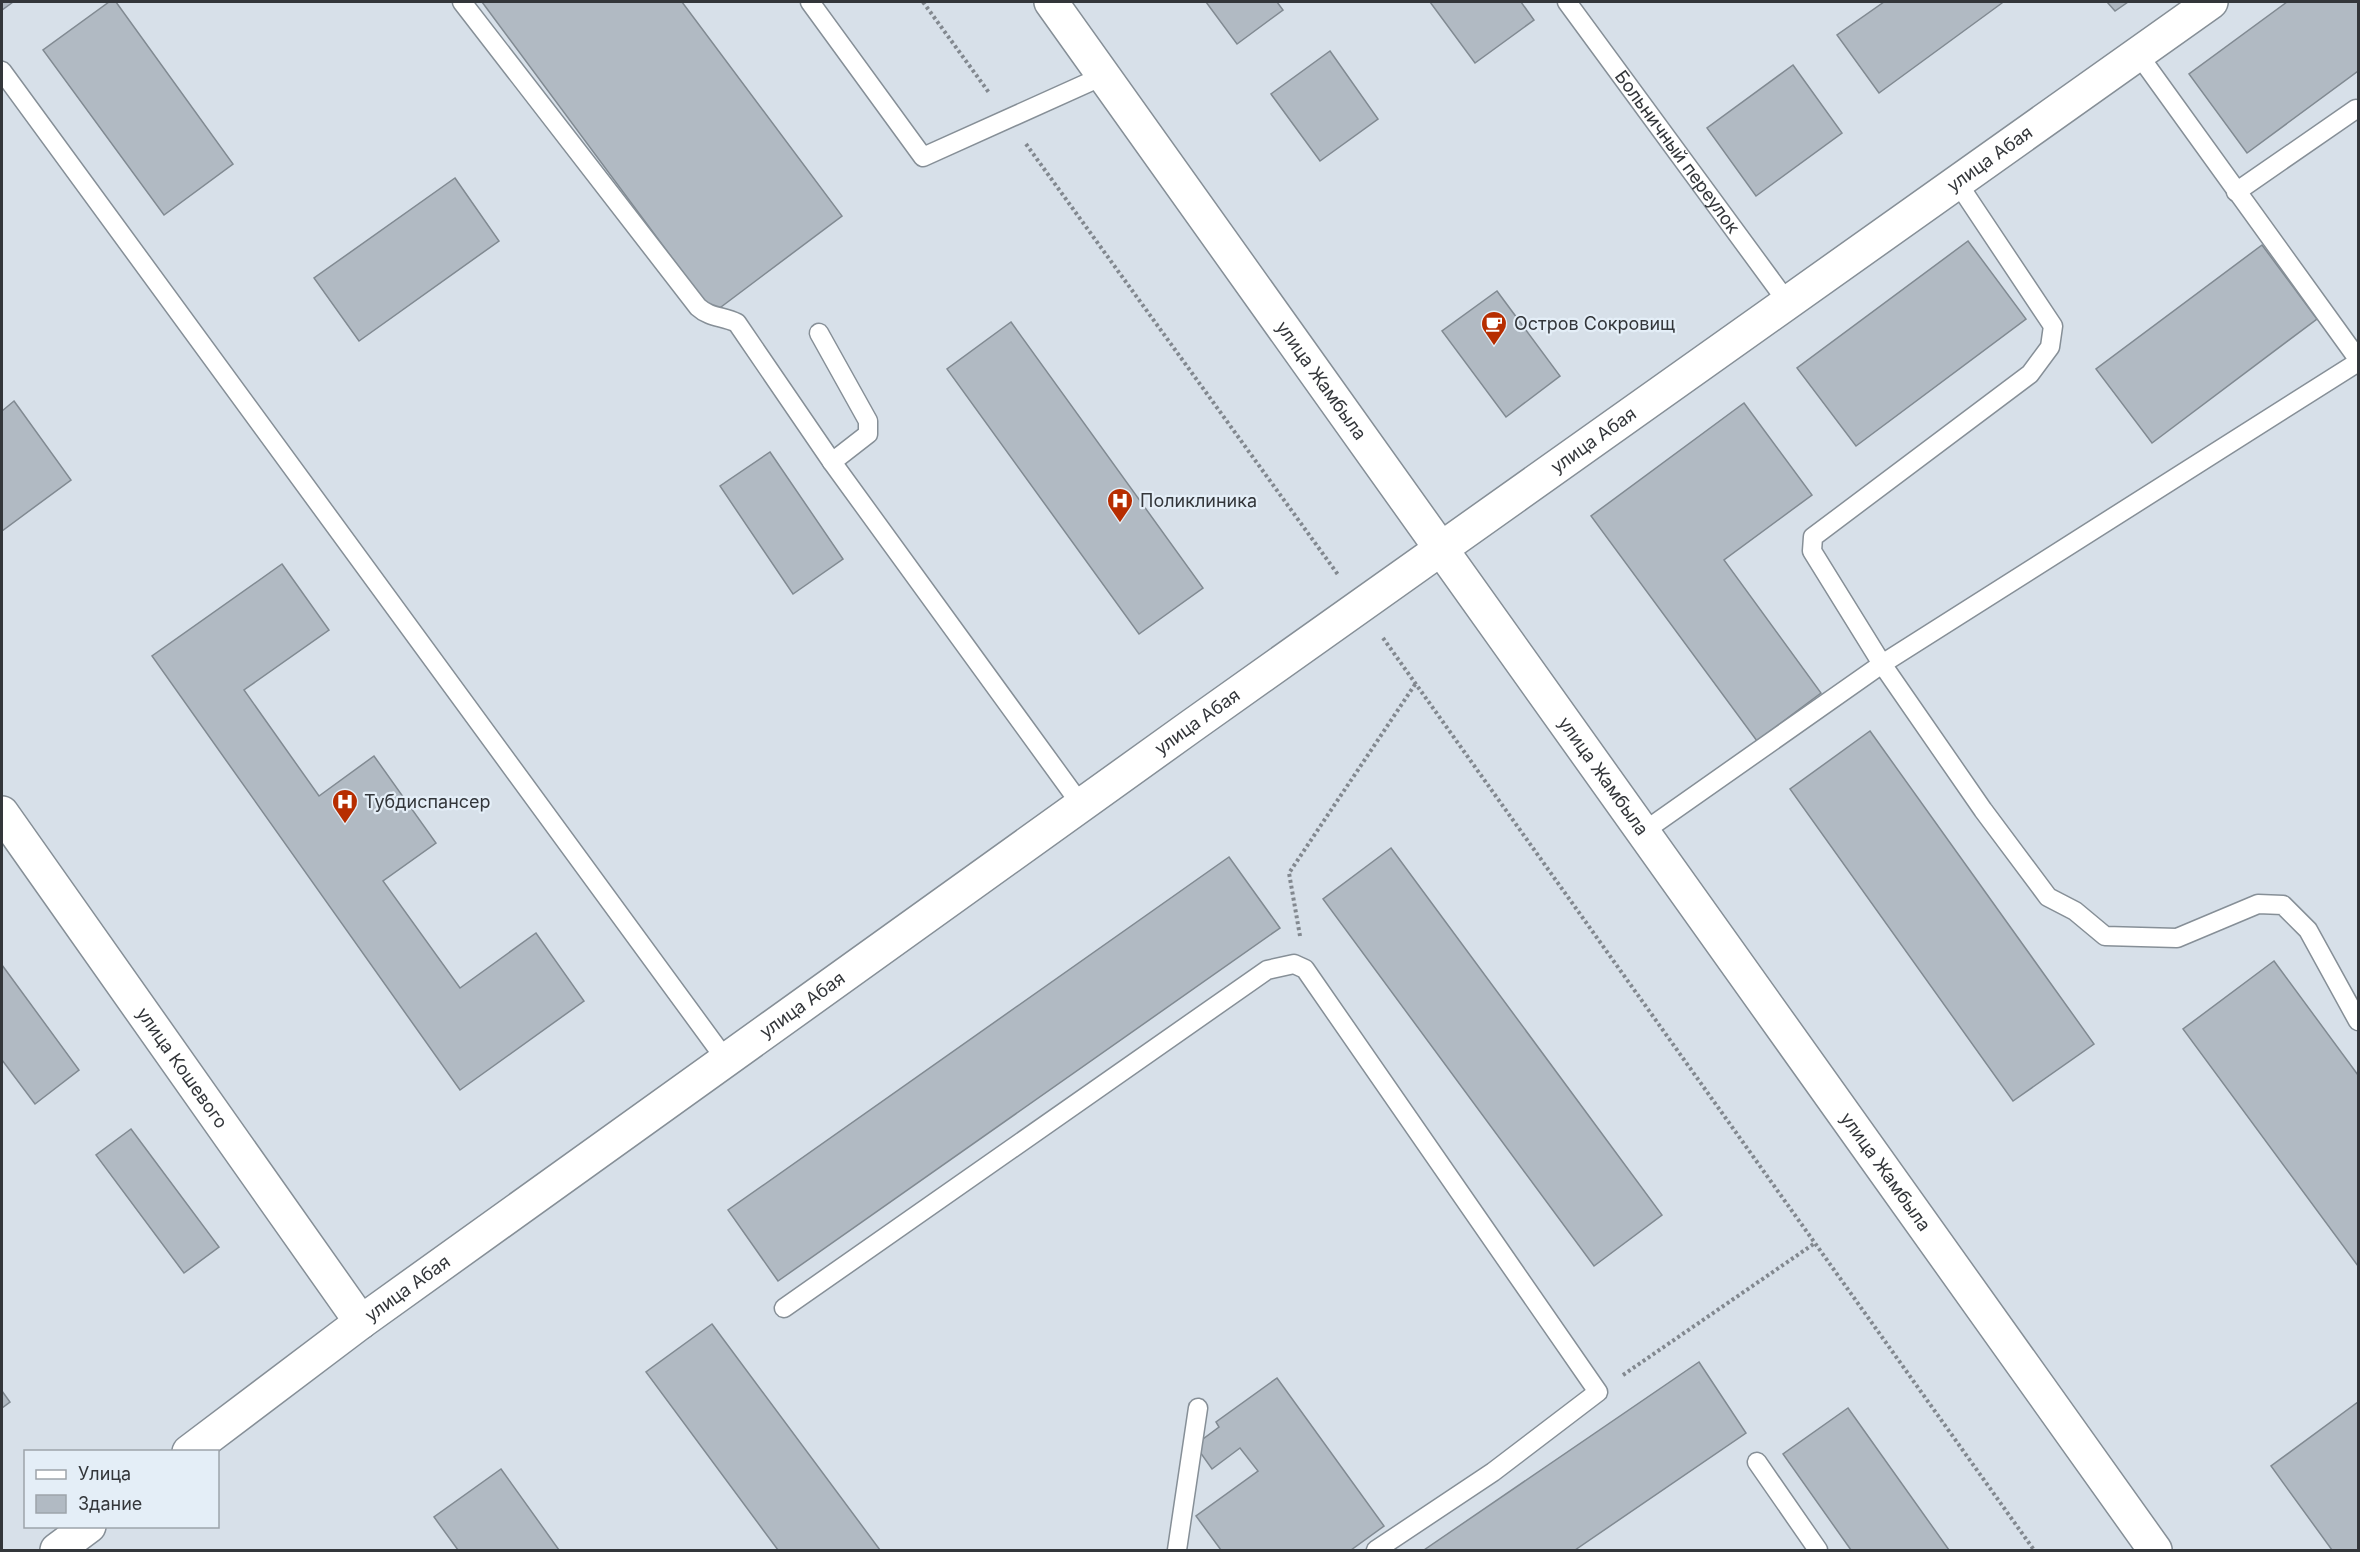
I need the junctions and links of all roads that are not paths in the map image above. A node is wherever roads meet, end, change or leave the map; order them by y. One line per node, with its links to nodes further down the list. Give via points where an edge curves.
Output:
1 (462, 2): 15 (lane, via 698,306 713,317 737,323)
2 (810, 2): 8 (lane, via 923,156)
3 (1051, 2): 8 (street, улица Жамбыла)
4 (1567, 2): 12 (lane, Больничный переулок)
5 (2211, 2): 6 (street, улица Абая)
6 (2138, 54): 10 (street, улица Абая); 11 (lane)
7 (2, 71): 22 (lane)
8 (1103, 75): 16 (street, улица Жамбыла)
9 (2356, 109): 11 (lane)
10 (1957, 182): 12 (street, улица Абая); 17 (lane, via 2052,326 2050,347 2030,374 1813,537 1812,551)
11 (2236, 192): 14 (lane)
12 (1788, 303): 16 (street, улица Абая)
13 (819, 333): 15 (lane, via 868,421 868,434)
14 (2358, 360): 17 (lane)
15 (832, 462): 18 (lane)
16 (1440, 549): 18 (street, улица Абая); 20 (street, улица Жамбыла)
17 (1882, 664): 20 (lane); 21 (lane, via 2048,897 2075,911 2105,936 2177,938 2258,904 2283,905 2308,930)
18 (1082, 806): 22 (street, улица Абая)
19 (2, 813): 24 (street, улица Кошевого)
20 (1643, 832): 33 (street, улица Жамбыла)
21 (2358, 1021)
22 (726, 1060): 24 (street, улица Абая)
23 (784, 1308): 31 (lane, via 1267,970 1293,964 1305,969 1598,1392 1493,1472)
24 (361, 1322): 26 (street, улица Абая)
25 (1198, 1408): 30 (lane)
26 (192, 1450)
27 (1757, 1462): 32 (lane)
28 (88, 1528): 29 (street)
29 (57, 1551)
30 (1177, 1551)
31 (1376, 1551)
32 (1818, 1551)
33 (2156, 1551)

